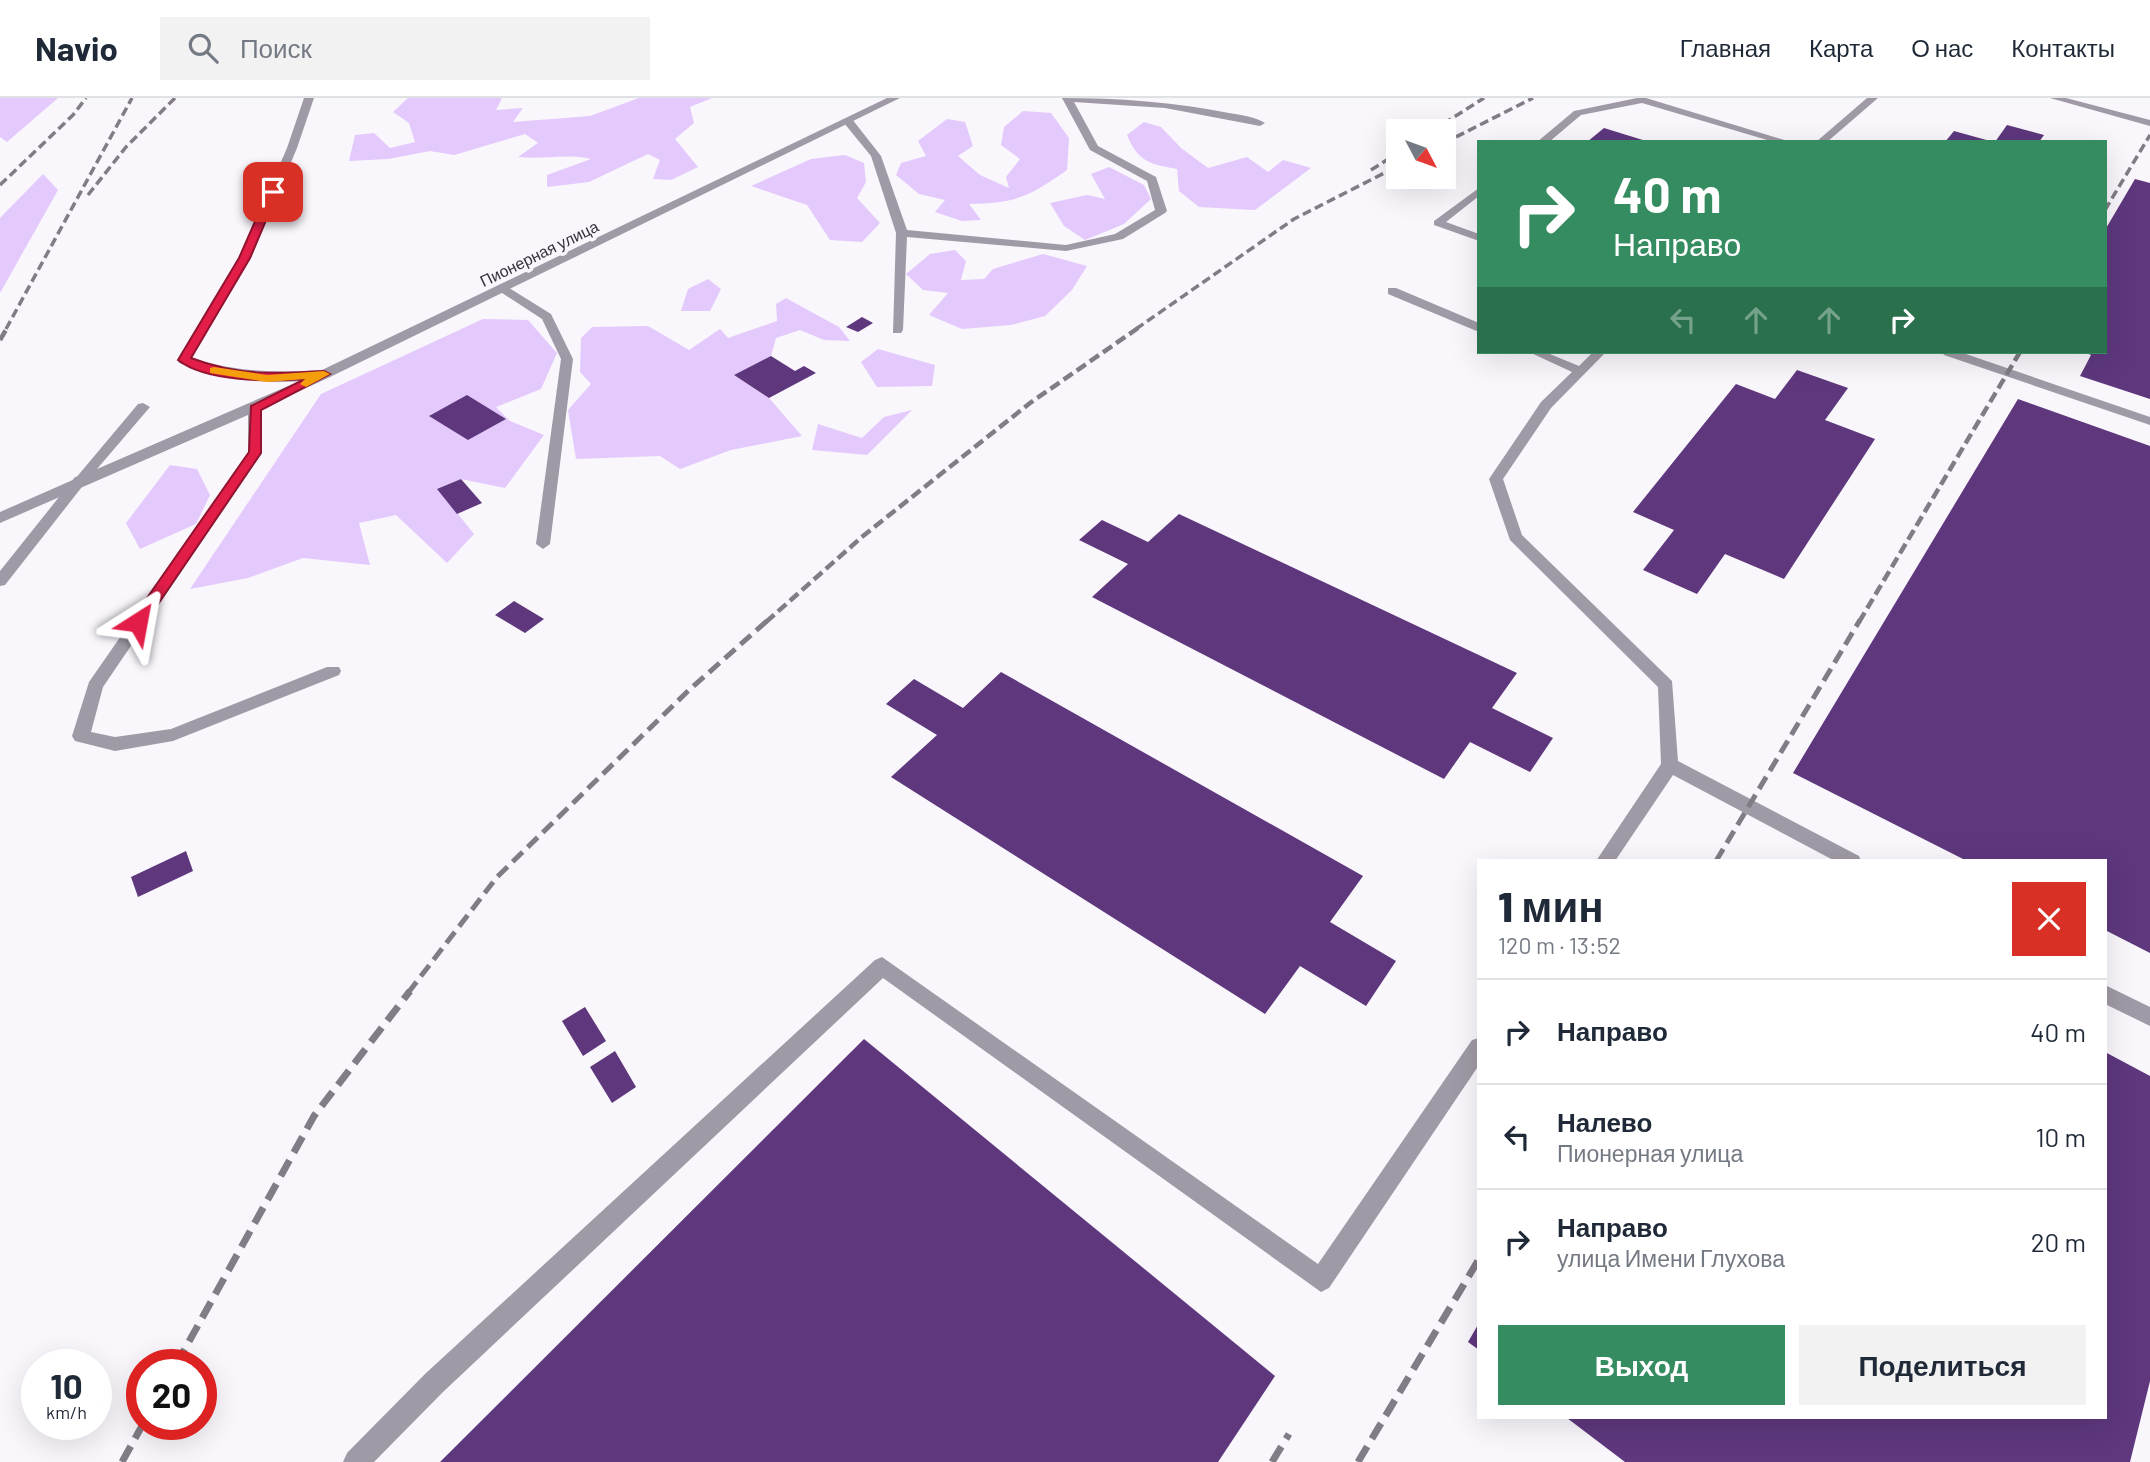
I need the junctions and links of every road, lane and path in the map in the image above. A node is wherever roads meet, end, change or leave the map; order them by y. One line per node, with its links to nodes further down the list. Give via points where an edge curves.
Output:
1 (309, 98): 23 (street, Пионерная улица, via 245,258 184,360 211,370 267,379)
2 (895, 98): 6 (street, Пионерная улица)
3 (1068, 98): 7 (street, via 1154,102); 13 (street, via 1094,148 1152,179 1161,211 1119,237 1066,248)
4 (1873, 98): 11 (street)
5 (2055, 98): 8 (street)
6 (849, 121): 13 (street, via 876,156); 15 (street, Пионерная улица)
7 (1260, 123)
8 (2150, 124)
9 (1544, 140): 10 (street, via 1578,113 1642,100)
10 (1779, 140)
11 (1823, 140)
12 (1477, 193): 14 (street, via 1438,223)
13 (902, 233): 18 (street)
14 (1477, 237)
15 (503, 288): 23 (street, Пионерная улица); 29 (street, via 547,317 566,359)
16 (1392, 291): 17 (street)
17 (1477, 327)
18 (897, 330)
19 (1540, 354): 22 (street)
20 (1598, 354): 22 (street)
21 (1954, 354): 26 (street)
22 (1581, 371): 32 (street, via 1546,405 1496,479 1515,537 1666,685)
23 (324, 374): 25 (street)
24 (143, 407): 27 (street)
25 (255, 408): 27 (street); 31 (street, via 255,453 94,685 81,736 116,744 173,735)
26 (2150, 421)
27 (80, 480): 28 (street); 30 (street)
28 (0, 518)
29 (543, 544)
30 (0, 581)
31 (333, 671)
32 (1670, 765): 33 (street); 34 (street)
33 (1606, 859)
34 (1848, 859)
35 (2107, 995): 36 (street)
36 (2150, 1017)
37 (1477, 1050): 38 (street, via 1321,1280 882,966 434,1383)
38 (356, 1462)

